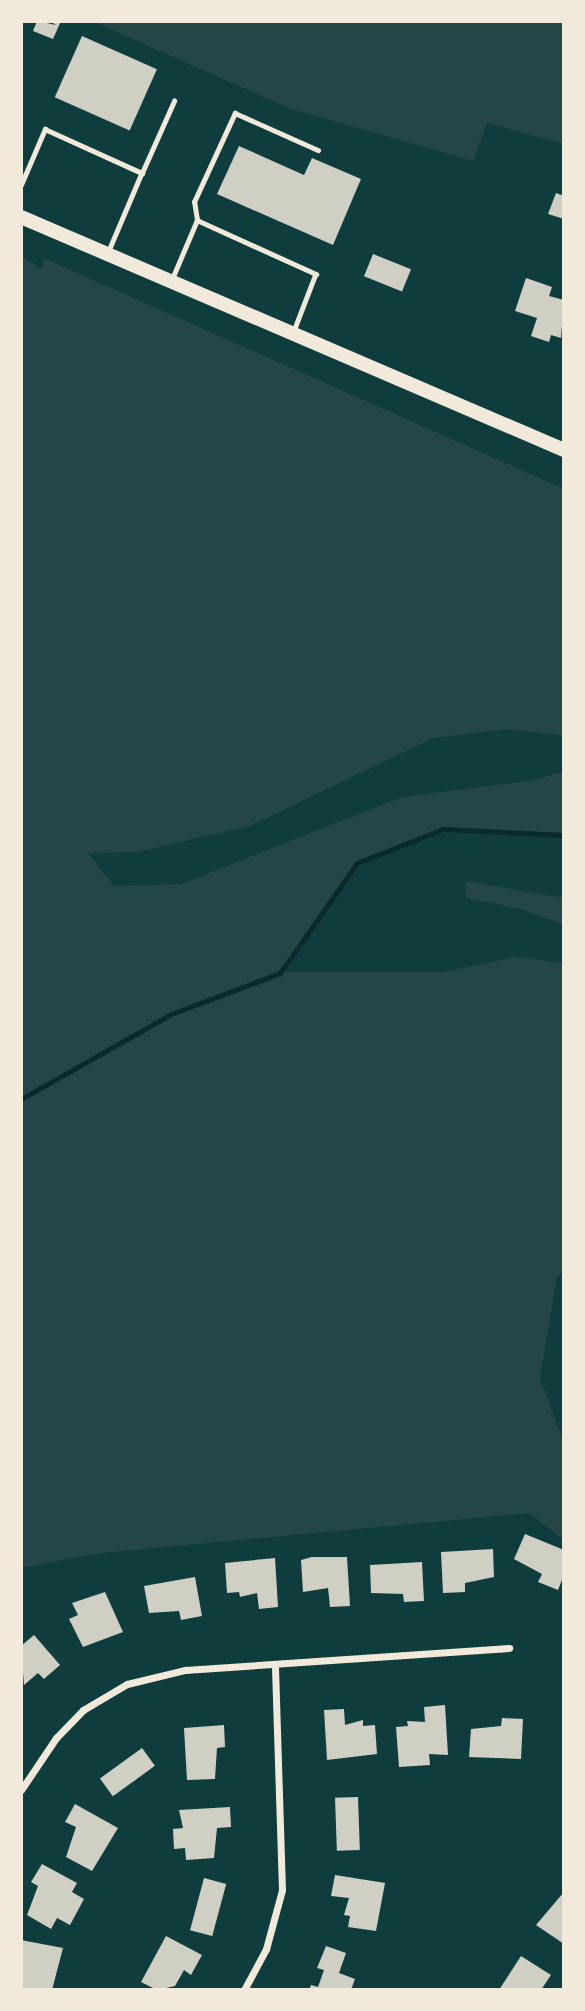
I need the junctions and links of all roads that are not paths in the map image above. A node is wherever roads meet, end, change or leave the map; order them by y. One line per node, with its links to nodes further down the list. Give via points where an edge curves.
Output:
1 (174, 101): 3 (lane)
2 (318, 150): 6 (lane, via 236,113 194,202)
3 (142, 173): 4 (lane, via 45,129); 7 (lane)
4 (21, 185)
5 (21, 217): 7 (main road)
6 (197, 220): 8 (lane); 9 (lane, via 316,274)
7 (107, 255): 8 (main road)
8 (170, 283): 9 (main road)
9 (292, 336): 10 (main road)
10 (564, 450)
11 (509, 1648): 12 (street)
12 (275, 1664): 13 (street, via 185,1670 127,1684 104,1695 56,1738); 14 (street, via 282,1890 266,1949)
13 (21, 1790)
14 (244, 1990)

